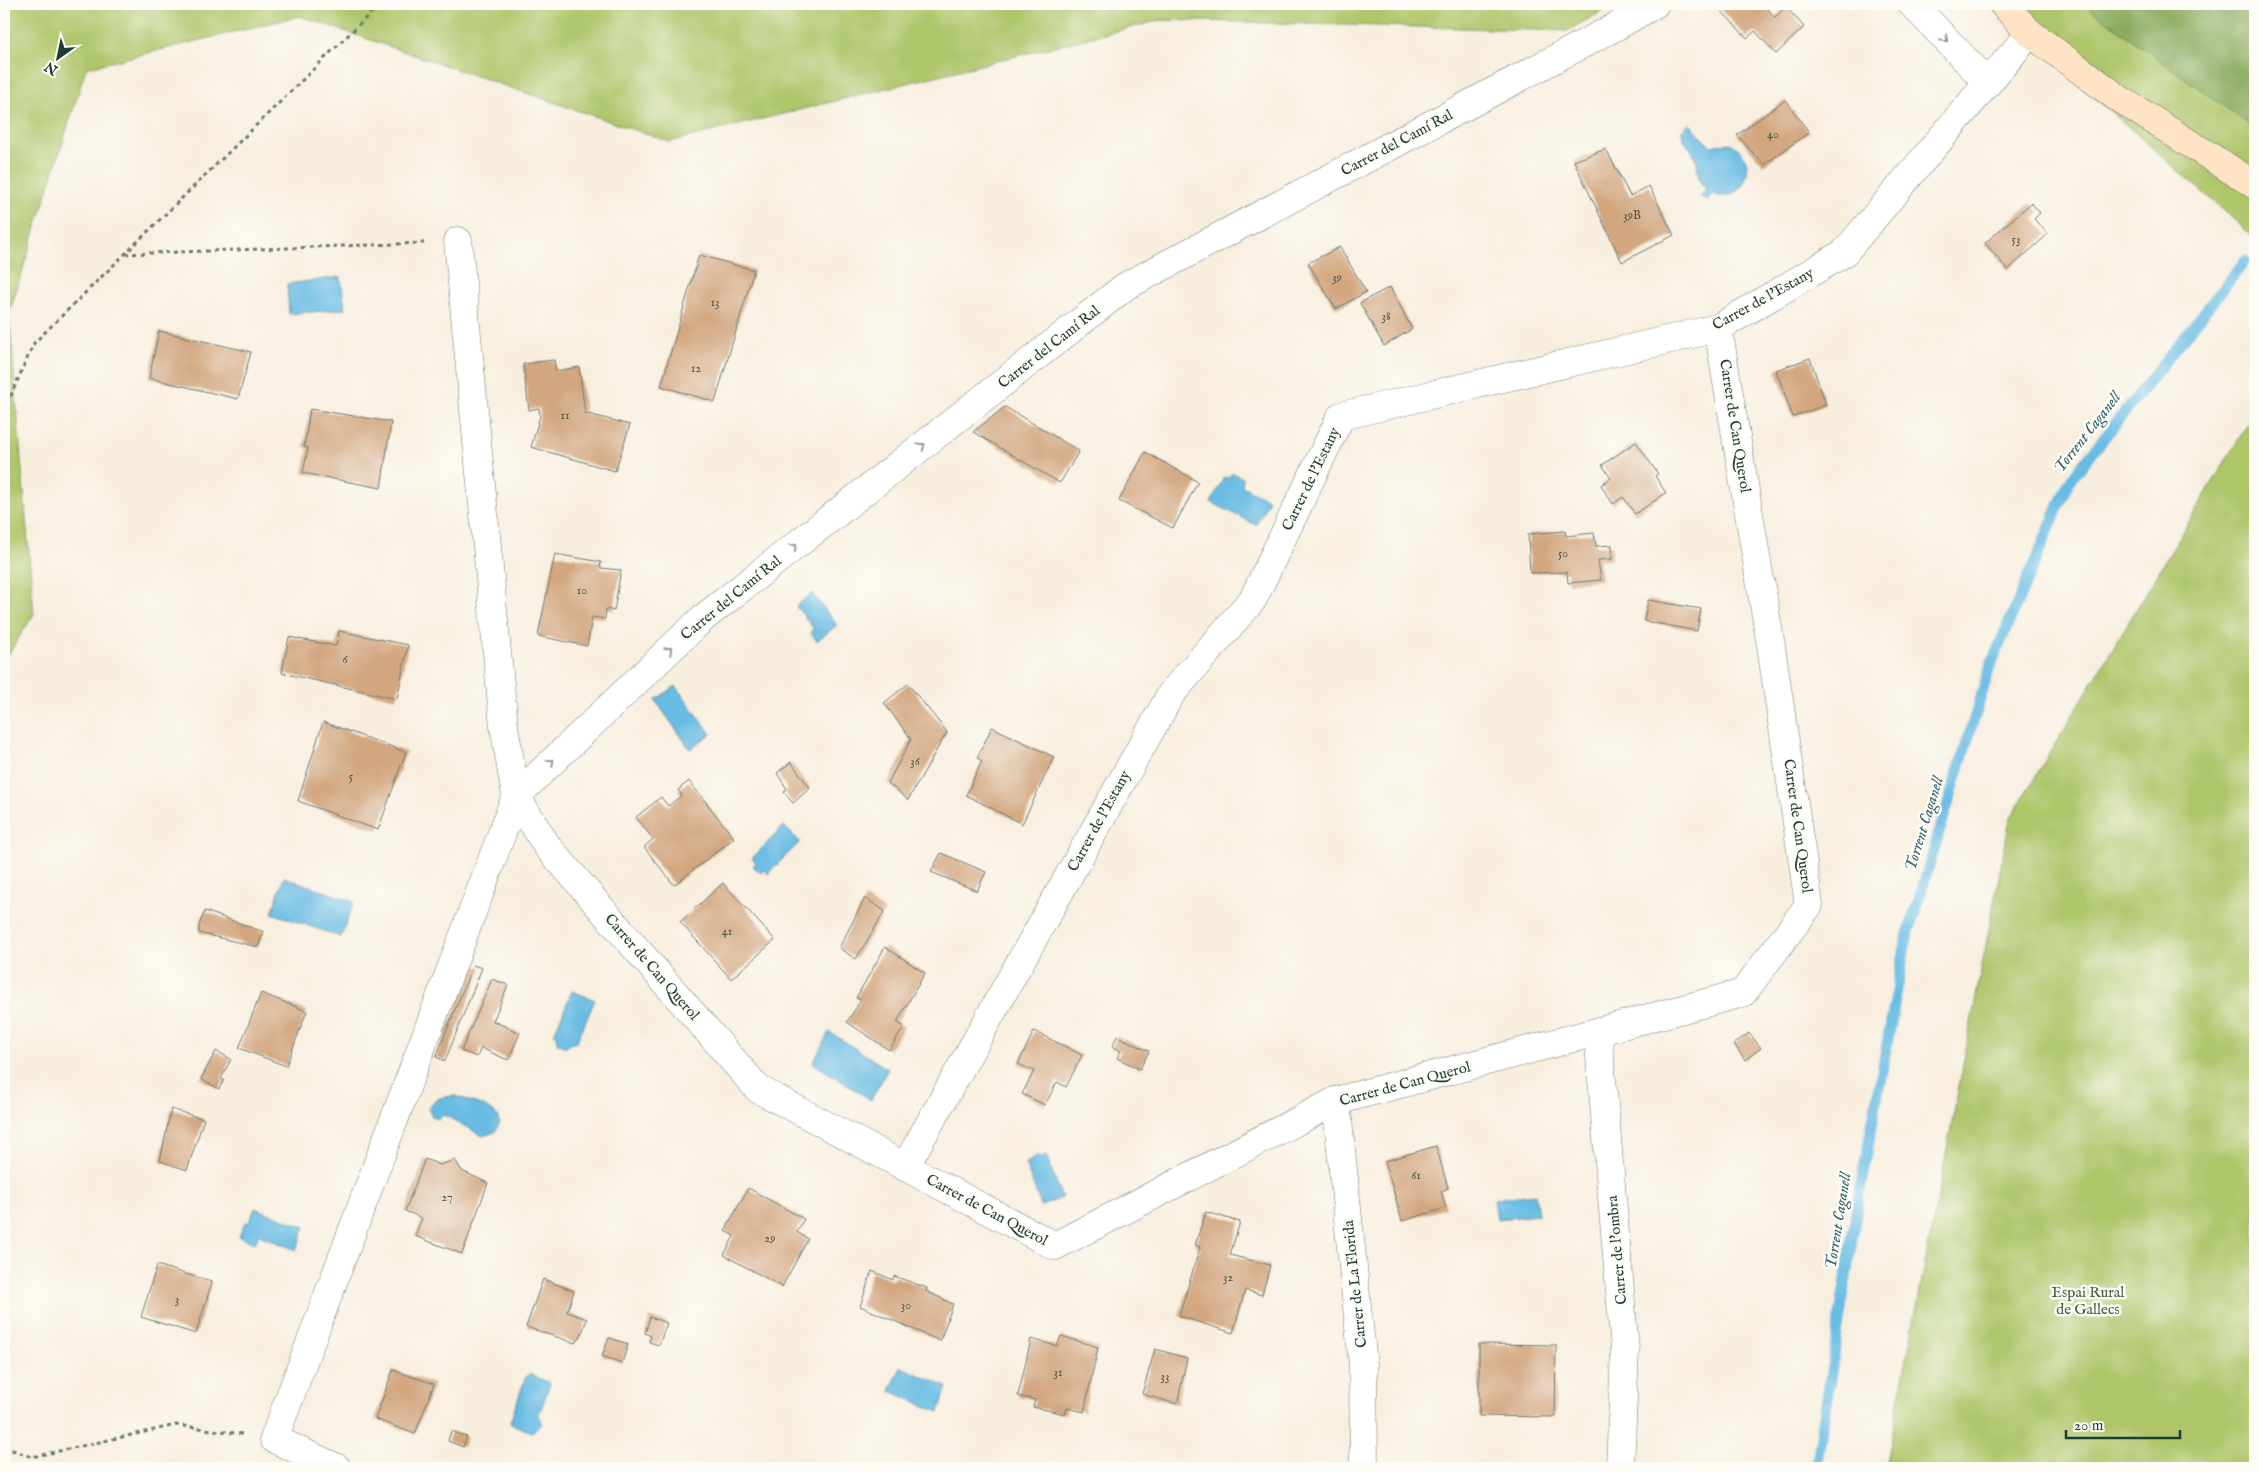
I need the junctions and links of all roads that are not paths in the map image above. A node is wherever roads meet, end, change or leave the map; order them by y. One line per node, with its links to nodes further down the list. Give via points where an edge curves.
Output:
1 (1655, 4): 9 (street, Carrer del Camí Ral, one-way to 1, via 702,619 1126,286)
2 (1912, 4): 5 (street, one-way to 5)
3 (2003, 4): 4 (main road)
4 (2030, 33): 5 (street, Carrer de l'Estany); 6 (main road, via 2118,98)
5 (1988, 83): 8 (street, Carrer de l'Estany, via 1844,253)
6 (2255, 185)
7 (458, 241): 9 (street, via 504,726)
8 (1718, 328): 10 (street, Carrer de Can Querol, via 1810,905 1743,993); 12 (street, Carrer de l'Estany, via 1341,416 1253,599 1170,694)
9 (516, 796): 12 (street, Carrer de Can Querol, via 547,846 758,1089); 13 (street, via 274,1439)
10 (1598, 1033): 11 (street, Carrer de Can Querol); 15 (street, Carrer de l'ombra, via 1625,1350)
11 (1336, 1101): 12 (street, Carrer de Can Querol, via 1055,1246); 14 (street, Carrer de La Florida, via 1363,1365)
12 (905, 1167)
13 (337, 1468)
14 (1364, 1468)
15 (1620, 1468)

